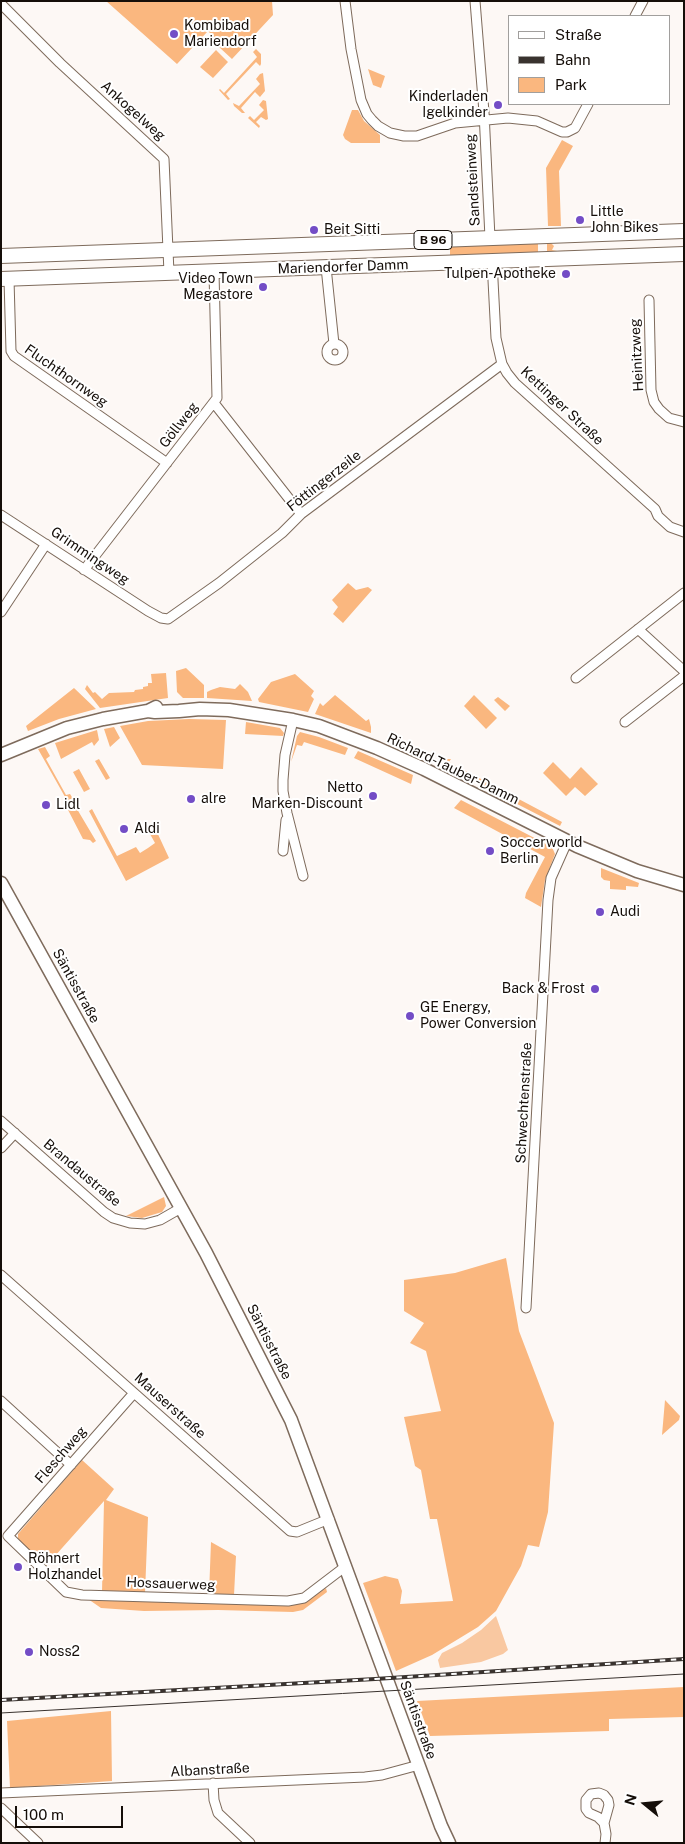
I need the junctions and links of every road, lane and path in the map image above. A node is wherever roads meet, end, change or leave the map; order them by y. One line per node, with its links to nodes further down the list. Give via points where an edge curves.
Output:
1 (345, 1): 7 (street, via 361,100 367,114 378,126 397,135 417,136 455,123)
2 (475, 1): 7 (street, Sandsteinweg)
3 (643, 1): 5 (street)
4 (1, 4): 10 (street, Ankogelweg, via 164,159)
5 (636, 15)
6 (587, 105): 7 (street, via 574,128 567,132 532,120)
7 (483, 120): 9 (street, Sandsteinweg)
8 (684, 231): 9 (main road, Mariendorfer Damm / B 96)
9 (490, 238): 10 (main road, Mariendorfer Damm / B 96)
10 (168, 250): 12 (main road, Mariendorfer Damm / B 96); 16 (street, Ankogelweg)
11 (684, 254): 13 (main road, Mariendorfer Damm / B 96)
12 (1, 256)
13 (492, 261): 14 (main road, Mariendorfer Damm / B 96); 20 (street, Kettinger Straße, via 496,338)
14 (326, 268): 15 (main road, Mariendorfer Damm / B 96); 19 (street)
15 (214, 272): 16 (main road, Mariendorfer Damm / B 96); 21 (street, Göllweg, via 218,393)
16 (169, 273): 17 (main road, Mariendorfer Damm / B 96)
17 (5, 279): 23 (street, Fluchthornweg, via 14,356)
18 (648, 300): 22 (street, Heinitzweg, via 654,402 669,418)
19 (334, 344)
20 (502, 364): 24 (street, Föttingerzeile); 26 (street, Kettinger Straße, via 515,383 655,509 658,516 670,527)
21 (214, 402): 23 (street, Göllweg); 24 (street)
22 (684, 422)
23 (166, 463): 28 (street, Göllweg)
24 (301, 514): 31 (street, Föttingerzeile, via 219,583 174,616)
25 (1, 515): 27 (street, Grimmingweg)
26 (684, 532)
27 (46, 544): 28 (street, Grimmingweg); 30 (street)
28 (84, 570): 31 (street, Grimmingweg)
29 (684, 593): 32 (street)
30 (1, 612)
31 (164, 619)
32 (638, 629): 33 (street); 35 (street)
33 (684, 671)
34 (684, 676): 37 (street)
35 (576, 678)
36 (293, 720): 38 (street, Richard-Tauber-Damm, via 192,706 155,707 67,728); 39 (street, via 283,780); 40 (street, Richard-Tauber-Damm, via 340,733 401,759)
37 (625, 722)
38 (1, 755)
39 (286, 813): 41 (street); 42 (street)
40 (567, 842): 44 (street, Richard-Tauber-Damm, via 636,871); 50 (street, Schwechtenstraße, via 551,878 548,900)
41 (283, 851)
42 (303, 876)
43 (1, 883): 48 (street, Säntisstraße)
44 (684, 885)
45 (1, 1121): 46 (street, Brandaustraße)
46 (15, 1133): 47 (street); 48 (street, Brandaustraße, via 113,1218 145,1224)
47 (1, 1148)
48 (181, 1208): 54 (street, Säntisstraße, via 291,1420)
49 (1, 1275): 51 (street, Mauserstraße)
50 (526, 1308)
51 (134, 1393): 53 (street, Fleschweg); 54 (street, Mauserstraße, via 290,1531 297,1532)
52 (1, 1402): 53 (street)
53 (71, 1465): 55 (street, Fleschweg)
54 (329, 1519): 56 (street, Säntisstraße)
55 (8, 1536): 56 (street, Hossauerweg, via 66,1592 82,1596 288,1601 304,1598)
56 (346, 1566): 57 (street, Säntisstraße)
57 (419, 1765): 58 (street, Albanstraße, via 376,1776); 64 (street, Säntisstraße)
58 (213, 1783): 59 (street, Albanstraße); 63 (street, via 218,1813)
59 (1, 1793)
60 (1, 1808): 62 (street)
61 (604, 1823): 65 (street)
62 (38, 1843)
63 (250, 1843)
64 (449, 1843)
65 (606, 1843)

